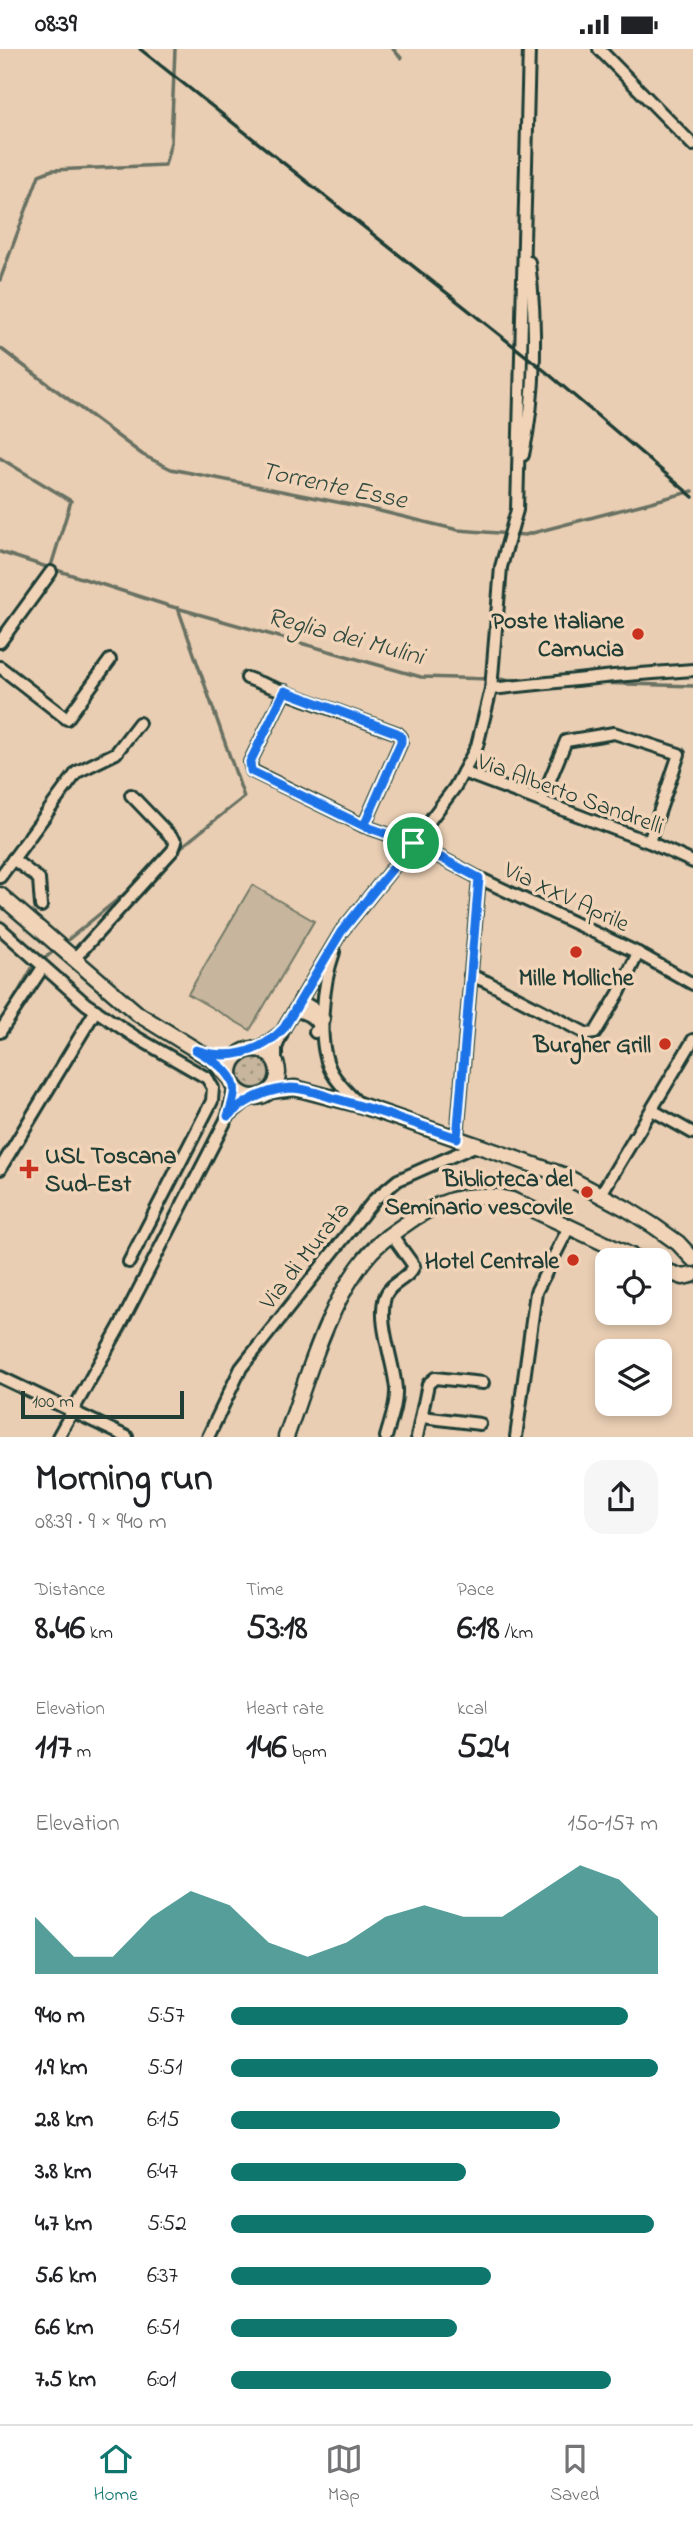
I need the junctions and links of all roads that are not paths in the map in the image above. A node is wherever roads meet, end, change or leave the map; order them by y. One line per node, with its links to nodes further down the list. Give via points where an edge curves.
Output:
1 (530, 49): 10 (street, via 524,229 531,282 533,382 517,510 501,567)
2 (599, 49): 3 (street)
3 (693, 145)
4 (51, 572): 5 (street)
5 (0, 642)
6 (110, 660): 7 (street, via 67,719)
7 (0, 667)
8 (693, 670): 10 (street)
9 (247, 678): 11 (street)
10 (491, 689): 13 (street, via 477,745)
11 (285, 691): 16 (street, Via XXV Aprile, via 250,762 251,771); 16 (street, via 401,737)
12 (139, 723): 19 (street, via 116,753 77,772)
13 (463, 772): 15 (street, Via Alberto Sandrelli); 18 (street, Via Alberto Sandrelli)
14 (131, 795): 28 (street, via 176,842)
15 (541, 801): 17 (street, Via Alberto Sandrelli); 17 (street, via 566,741 614,733 679,754)
16 (364, 826): 18 (street, Via XXV Aprile)
17 (649, 842): 20 (street, Via Alberto Sandrelli)
18 (413, 843): 22 (street, Via XXV Aprile); 26 (street, Via Alberto Sandrelli)
19 (13, 859): 21 (street); 24 (street, via 39,879)
20 (693, 862)
21 (0, 877)
22 (479, 878): 27 (street, Via XXV Aprile); 30 (street)
23 (0, 895): 28 (main road)
24 (41, 906)
25 (0, 928): 29 (street)
26 (341, 932): 32 (street, Via Alberto Sandrelli); 34 (street, Via Alberto Sandrelli, via 329,965)
27 (638, 953): 30 (street, Via XXV Aprile, via 595,1033 587,1034); 31 (street, Via XXV Aprile)
28 (74, 958): 40 (main road, via 138,1014)
29 (43, 967): 33 (street); 36 (street)
30 (470, 975): 51 (street)
31 (693, 983)
32 (297, 1005): 34 (street, via 315,1009); 35 (street, Via Alberto Sandrelli); 37 (street, via 316,1021)
33 (96, 1010): 53 (street); 56 (street, via 207,1078 213,1088 212,1101)
34 (324, 1019): 47 (street, Via Alberto Sandrelli, via 320,1055)
35 (284, 1028): 39 (street, Via Alberto Sandrelli); 42 (street, Via Alberto Sandrelli, via 276,1048)
36 (0, 1032)
37 (315, 1032)
38 (693, 1040): 48 (street)
39 (258, 1049): 41 (main road); 42 (main road, via 268,1053)
40 (196, 1050): 41 (main road); 43 (main road, via 214,1061)
41 (237, 1055): 43 (main road, via 230,1066)
42 (277, 1066): 44 (main road); 45 (main road)
43 (232, 1083): 46 (main road); 49 (street)
44 (303, 1089): 45 (main road); 47 (main road)
45 (270, 1091): 46 (main road)
46 (255, 1097): 49 (street)
47 (359, 1105): 51 (main road)
48 (652, 1110): 50 (street); 55 (street)
49 (228, 1116): 59 (street)
50 (693, 1133)
51 (457, 1138): 52 (main road)
52 (477, 1145): 55 (main road, via 563,1175); 73 (street, Via di Murata, via 398,1181 374,1199 241,1369)
53 (3, 1155): 54 (street)
54 (0, 1169)
55 (601, 1194): 61 (main road, via 654,1226)
56 (147, 1227): 59 (street); 62 (street)
57 (569, 1227): 58 (main road, via 490,1194 442,1203); 60 (main road); 77 (street, via 536,1292)
58 (391, 1234): 74 (main road, via 347,1285 320,1342); 75 (street, via 414,1266 389,1288 384,1299 396,1387)
59 (165, 1238): 68 (street)
60 (614, 1248)
61 (693, 1259)
62 (129, 1262)
63 (693, 1265): 65 (main road)
64 (672, 1273): 65 (main road)
65 (693, 1275)
66 (0, 1377): 68 (street)
67 (483, 1383): 69 (street, via 435,1378 428,1384)
68 (72, 1412): 71 (street); 72 (street)
69 (422, 1417): 70 (street); 76 (street)
70 (480, 1424)
71 (58, 1437)
72 (127, 1437)
73 (208, 1437)
74 (286, 1437)
75 (386, 1437)
76 (417, 1437)
77 (516, 1437)

